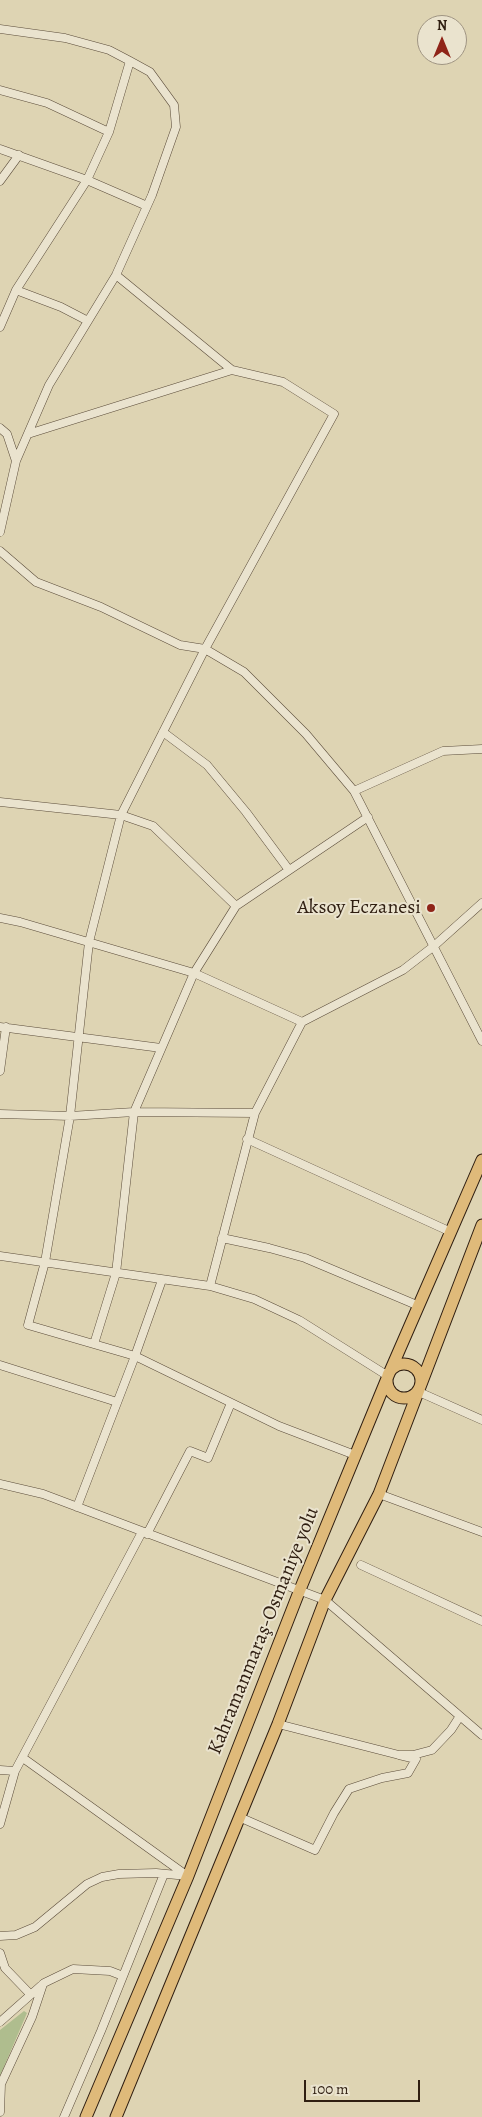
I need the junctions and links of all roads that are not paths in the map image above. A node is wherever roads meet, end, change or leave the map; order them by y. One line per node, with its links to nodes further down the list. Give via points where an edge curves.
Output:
1 (0, 29): 2 (street, via 65,38 109,50)
2 (130, 61): 4 (street); 9 (street, via 150,72 174,105 176,127)
3 (0, 90): 4 (street, via 47,103)
4 (109, 132): 7 (street)
5 (0, 149): 6 (street)
6 (19, 155): 7 (street); 8 (street)
7 (87, 180): 9 (street); 11 (street)
8 (0, 181)
9 (147, 206): 10 (street)
10 (116, 275): 12 (street); 14 (street)
11 (16, 290): 12 (street); 13 (street)
12 (88, 321): 16 (street, via 49,385)
13 (0, 327)
14 (232, 370): 16 (street); 20 (street, via 283,382 334,414)
15 (0, 428): 17 (street, via 7,434)
16 (28, 434): 17 (street)
17 (16, 461): 18 (street)
18 (0, 532)
19 (0, 551): 20 (street, via 36,582 180,645)
20 (205, 649): 21 (street); 23 (street, via 244,672 306,734)
21 (163, 732): 25 (street); 27 (street, via 207,765)
22 (482, 749): 23 (street, via 443,751)
23 (354, 790): 26 (street)
24 (0, 802): 25 (street)
25 (121, 815): 29 (street, via 153,826); 31 (street)
26 (368, 817): 27 (street); 32 (street)
27 (289, 870): 29 (street)
28 (482, 903): 32 (street)
29 (236, 906): 33 (street)
30 (0, 918): 31 (street)
31 (89, 942): 33 (street); 36 (street)
32 (434, 946): 34 (street, via 403,970); 37 (street)
33 (194, 973): 34 (street); 38 (street)
34 (302, 1022): 41 (street)
35 (3, 1027): 36 (street); 39 (street)
36 (79, 1037): 38 (street); 43 (street)
37 (482, 1041)
38 (161, 1048): 40 (street)
39 (0, 1071)
40 (134, 1112): 41 (street); 43 (street); 51 (street)
41 (255, 1113): 44 (street)
42 (0, 1114): 43 (street)
43 (70, 1116): 50 (street)
44 (247, 1140): 47 (street); 48 (street)
45 (482, 1160): 47 (highway, Kahramanmaraş-Osmaniye yolu)
46 (482, 1225): 59 (highway)
47 (451, 1232): 54 (highway, Kahramanmaraş-Osmaniye yolu)
48 (222, 1238): 53 (street); 54 (street, via 305,1258)
49 (0, 1256): 50 (street)
50 (45, 1262): 51 (street); 55 (street, via 28,1325)
51 (116, 1272): 52 (street); 55 (street)
52 (162, 1280): 53 (street); 56 (street)
53 (210, 1286): 58 (street, via 254,1299 299,1320)
54 (419, 1306): 58 (highway, Kahramanmaraş-Osmaniye yolu)
55 (94, 1344): 56 (street)
56 (135, 1356): 60 (street); 61 (street)
57 (0, 1365): 60 (street)
58 (389, 1373): 59 (highway, via 401,1365 412,1367 420,1375); 59 (highway, via 388,1386 399,1397 410,1397); 63 (highway, Kahramanmaraş-Osmaniye yolu)
59 (420, 1389): 62 (street); 65 (highway)
60 (117, 1402): 66 (street)
61 (231, 1403): 63 (street); 68 (street, via 208,1458 190,1451)
62 (482, 1420)
63 (355, 1455): 70 (highway, Kahramanmaraş-Osmaniye yolu)
64 (0, 1484): 66 (street, via 43,1494)
65 (378, 1494): 67 (street); 71 (highway)
66 (77, 1507): 68 (street)
67 (482, 1532)
68 (145, 1533): 70 (street); 77 (street)
69 (361, 1565): 72 (street)
70 (299, 1592): 71 (street); 83 (highway, Kahramanmaraş-Osmaniye yolu)
71 (325, 1600): 73 (street); 74 (highway)
72 (482, 1621)
73 (460, 1716): 75 (street); 76 (street, via 432,1750)
74 (278, 1724): 76 (street); 80 (highway)
75 (482, 1735)
76 (399, 1755): 80 (street, via 416,1759 408,1773 349,1789 314,1850)
77 (23, 1758): 79 (street); 83 (street)
78 (0, 1770): 79 (street)
79 (16, 1771): 81 (street)
80 (239, 1817): 94 (highway)
81 (0, 1824)
82 (164, 1874): 83 (street); 84 (street, via 102,1877 88,1884 35,1927 16,1935); 86 (street)
83 (188, 1876): 93 (highway, Kahramanmaraş-Osmaniye yolu)
84 (0, 1936)
85 (0, 1953): 88 (street, via 4,1968)
86 (123, 1976): 87 (street, via 110,1971 73,1969); 92 (street)
87 (44, 1983): 88 (street); 90 (street)
88 (30, 1994): 89 (street)
89 (0, 2022)
90 (1, 2084): 91 (street)
91 (0, 2112)
92 (64, 2117)
93 (86, 2117)
94 (116, 2117)

